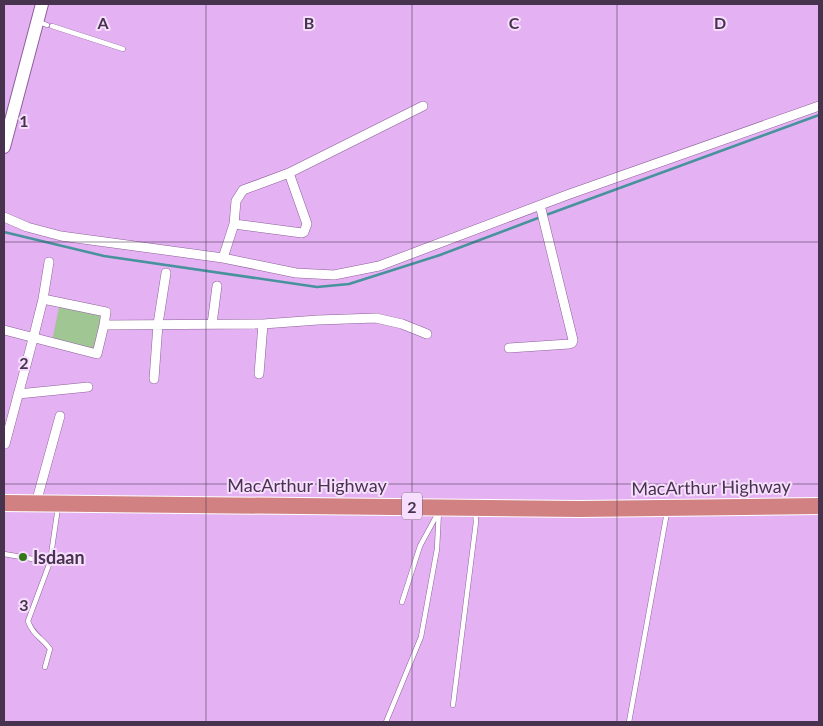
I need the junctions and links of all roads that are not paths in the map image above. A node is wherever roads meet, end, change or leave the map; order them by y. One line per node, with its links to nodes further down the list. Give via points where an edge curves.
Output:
1 (42, 4): 2 (main road)
2 (46, 24): 3 (lane); 6 (main road)
3 (123, 49)
4 (423, 106): 7 (street)
5 (819, 106): 8 (street)
6 (4, 147)
7 (289, 173): 10 (street, via 243,190 236,201); 10 (street, via 307,224 304,232)
8 (540, 205): 11 (street, via 379,266 334,275 296,273); 23 (street, via 573,340 569,344)
9 (4, 217): 11 (street, via 61,236)
10 (234, 224): 11 (street)
11 (223, 258)
12 (49, 262): 15 (street)
13 (166, 273): 16 (street)
14 (217, 286): 17 (street)
15 (43, 299): 19 (street, via 106,312); 22 (street)
16 (158, 324): 17 (street); 19 (street); 25 (street)
17 (212, 324): 18 (street)
18 (263, 324): 21 (street, via 376,318); 24 (street)
19 (104, 325): 22 (street, via 97,354)
20 (4, 330): 22 (street)
21 (427, 334)
22 (33, 339): 27 (street)
23 (509, 348)
24 (259, 374)
25 (154, 379)
26 (88, 387): 27 (street)
27 (18, 394): 29 (street)
28 (60, 416): 31 (street)
29 (4, 444)
30 (4, 503): 31 (highway, MacArthur Highway / 2)
31 (36, 503): 32 (highway, MacArthur Highway / 2)
32 (59, 503): 35 (highway, MacArthur Highway / 2); 38 (lane)
33 (819, 506): 36 (highway, MacArthur Highway / 2)
34 (475, 507): 35 (highway, MacArthur Highway / 2); 36 (highway, MacArthur Highway / 2); 41 (lane, via 476,522)
35 (439, 509): 39 (lane, via 420,546); 42 (lane, via 437,549 421,637)
36 (668, 509): 43 (lane)
37 (4, 554): 38 (lane)
38 (50, 562): 40 (lane, via 28,621 31,631 50,649)
39 (402, 602)
40 (45, 667)
41 (453, 705)
42 (386, 722)
43 (629, 722)

